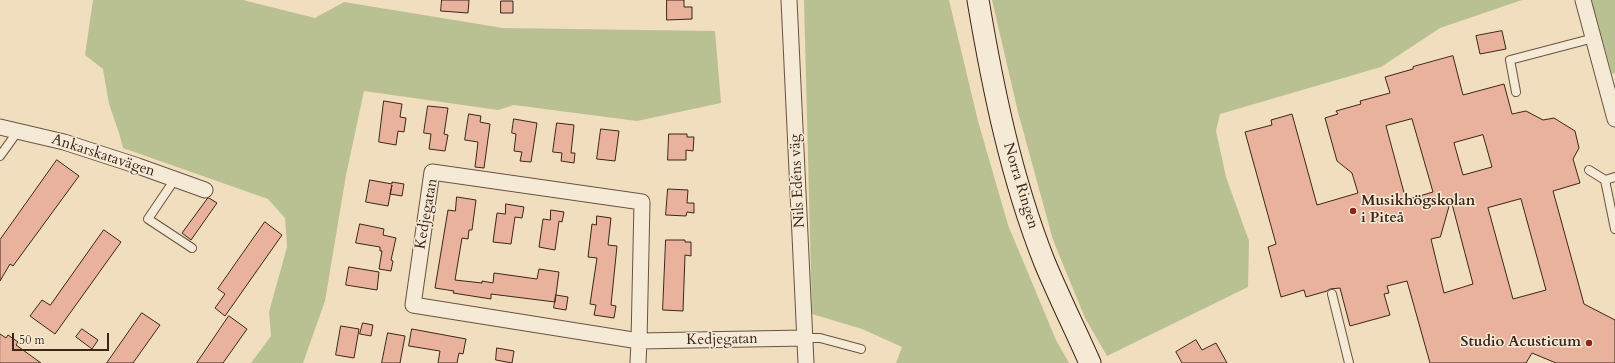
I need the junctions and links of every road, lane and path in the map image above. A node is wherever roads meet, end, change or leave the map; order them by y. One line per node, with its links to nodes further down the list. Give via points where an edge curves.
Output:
1 (789, 0): 18 (street, Nils Edéns väg)
2 (978, 0): 23 (main road, Norra Ringen, via 990,74 1026,209 1044,261)
3 (1583, 0): 4 (street)
4 (1594, 38): 5 (lane, via 1510,60); 6 (street)
5 (1516, 92)
6 (1615, 119)
7 (0, 127): 8 (street, Ankarskatavägen)
8 (18, 131): 9 (lane); 12 (street, Ankarskatavägen, via 64,142)
9 (0, 156)
10 (1589, 170): 13 (lane)
11 (1615, 177): 13 (lane)
12 (175, 179): 14 (street, Ankarskatavägen); 16 (lane, via 148,219)
13 (1605, 180): 15 (lane)
14 (205, 190)
15 (1615, 229)
16 (192, 248)
17 (1332, 294): 24 (lane)
18 (804, 338): 19 (street, Kedjegatan); 20 (lane, via 820,338); 22 (street, Nils Edéns väg)
19 (639, 342): 19 (street, Kedjegatan, via 413,304 432,172 642,202); 21 (street)
20 (861, 349)
21 (638, 363)
22 (806, 363)
23 (1090, 363)
24 (1349, 363)

